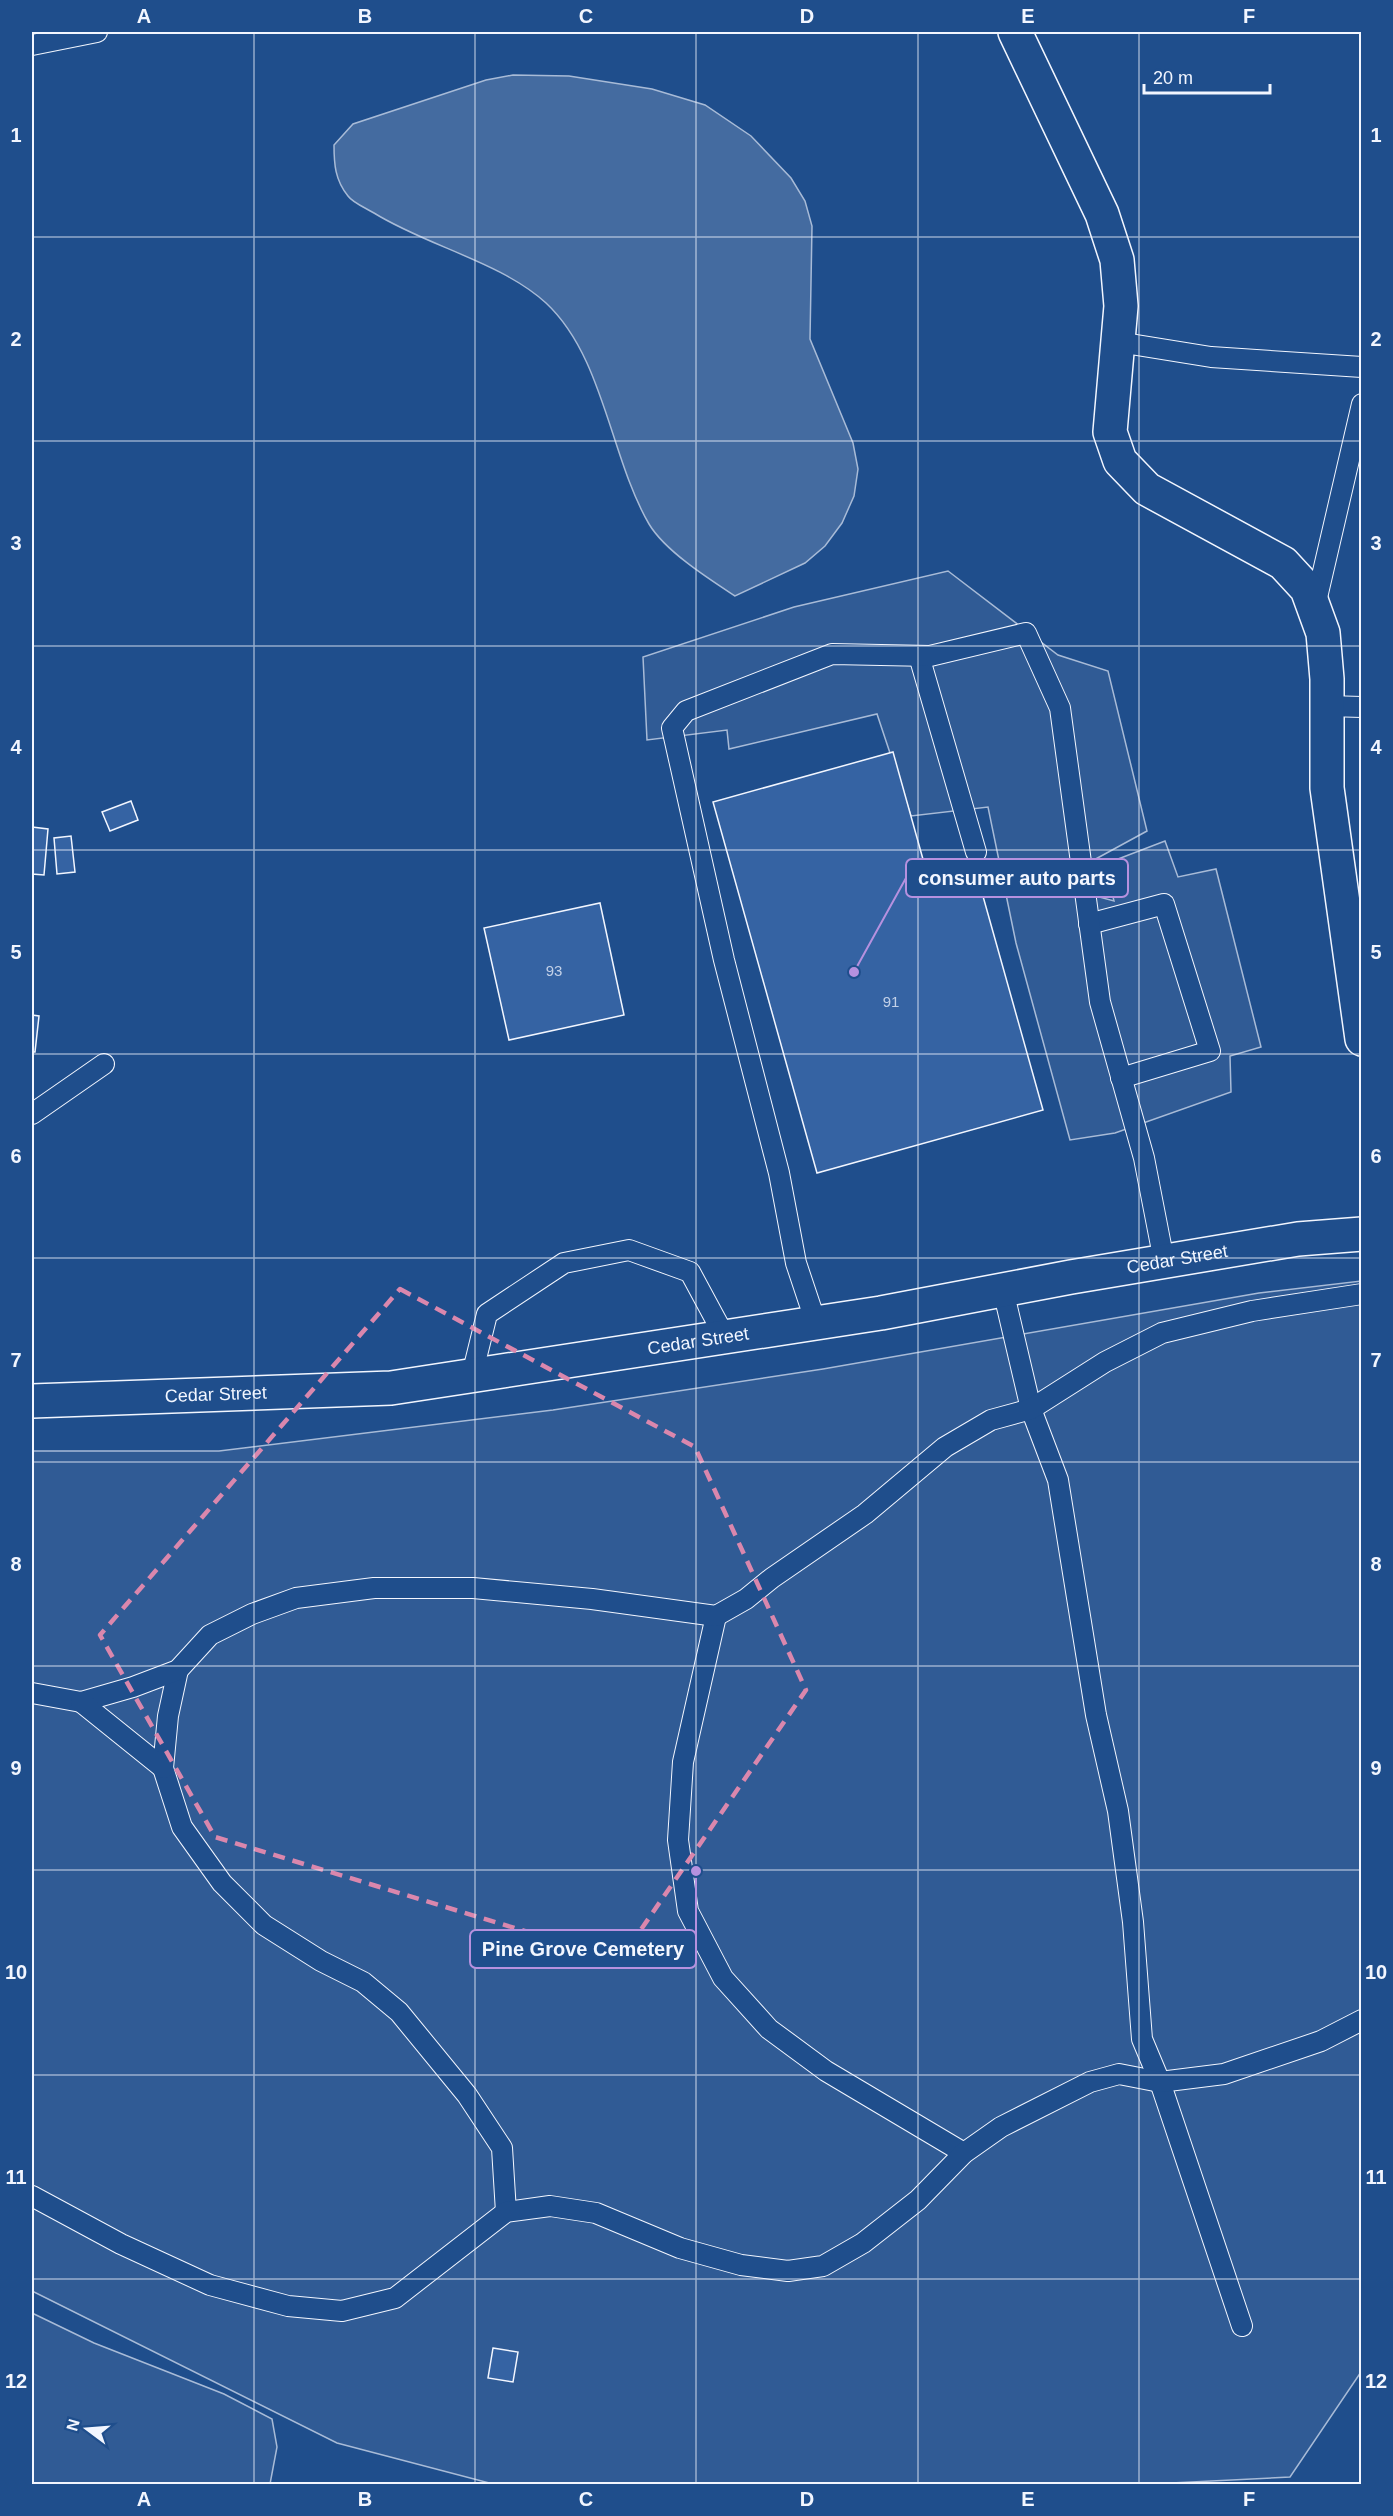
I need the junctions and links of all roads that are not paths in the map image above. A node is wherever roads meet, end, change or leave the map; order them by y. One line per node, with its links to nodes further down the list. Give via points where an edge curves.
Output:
1 (97, 32): 3 (lane)
2 (1015, 32): 4 (main road, via 1102,214 1117,260 1121,306)
3 (32, 45)
4 (1118, 342): 5 (lane, via 1211,357); 7 (main road, via 1110,432 1120,461 1147,489 1282,563 1307,589)
5 (1362, 367)
6 (1362, 404): 7 (lane)
7 (1315, 609): 9 (main road, via 1323,633)
8 (919, 656): 11 (lane); 12 (lane, via 1026,633 1060,708); 21 (lane, via 832,654 686,711 672,728 724,960 779,1173 796,1263)
9 (1327, 706): 10 (lane); 13 (main road, via 1328,788)
10 (1362, 706)
11 (976, 852)
12 (1089, 924): 15 (lane, via 1100,1002); 15 (lane, via 1164,903 1210,1051)
13 (1362, 1039)
14 (104, 1064): 16 (lane)
15 (1121, 1078): 18 (lane, via 1144,1158)
16 (32, 1114)
17 (1362, 1234): 18 (main road, Cedar Street, via 1298,1239)
18 (1164, 1261): 19 (main road, Cedar Street)
19 (1003, 1290): 21 (main road, Cedar Street); 25 (lane)
20 (1362, 1294): 25 (lane, via 1252,1311 1162,1333 1104,1362)
21 (816, 1323): 22 (main road, Cedar Street)
22 (725, 1337): 23 (main road, Cedar Street); 23 (lane, via 690,1272 630,1250 564,1263 487,1314)
23 (472, 1376): 24 (main road, Cedar Street, via 392,1388)
24 (32, 1401)
25 (1031, 1409): 26 (lane, via 991,1420 945,1448 865,1514); 32 (lane, via 1058,1480 1096,1715 1118,1811 1133,1922 1142,2039)
26 (716, 1616): 27 (lane, via 473,1588 374,1588 296,1598 252,1614 210,1635); 33 (lane, via 683,1761 678,1840 688,1911 723,1978 769,2029 826,2071)
27 (178, 1670): 29 (lane); 30 (lane, via 168,1716)
28 (32, 1693): 29 (lane)
29 (81, 1702): 30 (lane)
30 (164, 1768): 35 (lane, via 182,1827 222,1883 264,1925 363,1982 399,2012 467,2096 502,2148)
31 (1362, 2019): 32 (lane, via 1321,2041 1224,2074)
32 (1160, 2082): 33 (lane, via 1119,2074 1090,2082 1001,2127); 36 (lane)
33 (964, 2153): 35 (lane, via 918,2200 863,2243 823,2266 788,2271 741,2265 680,2248 596,2213 550,2206)
34 (32, 2196): 35 (lane, via 121,2244 210,2285 288,2306 342,2311 395,2298)
35 (506, 2212)
36 (1242, 2326)

